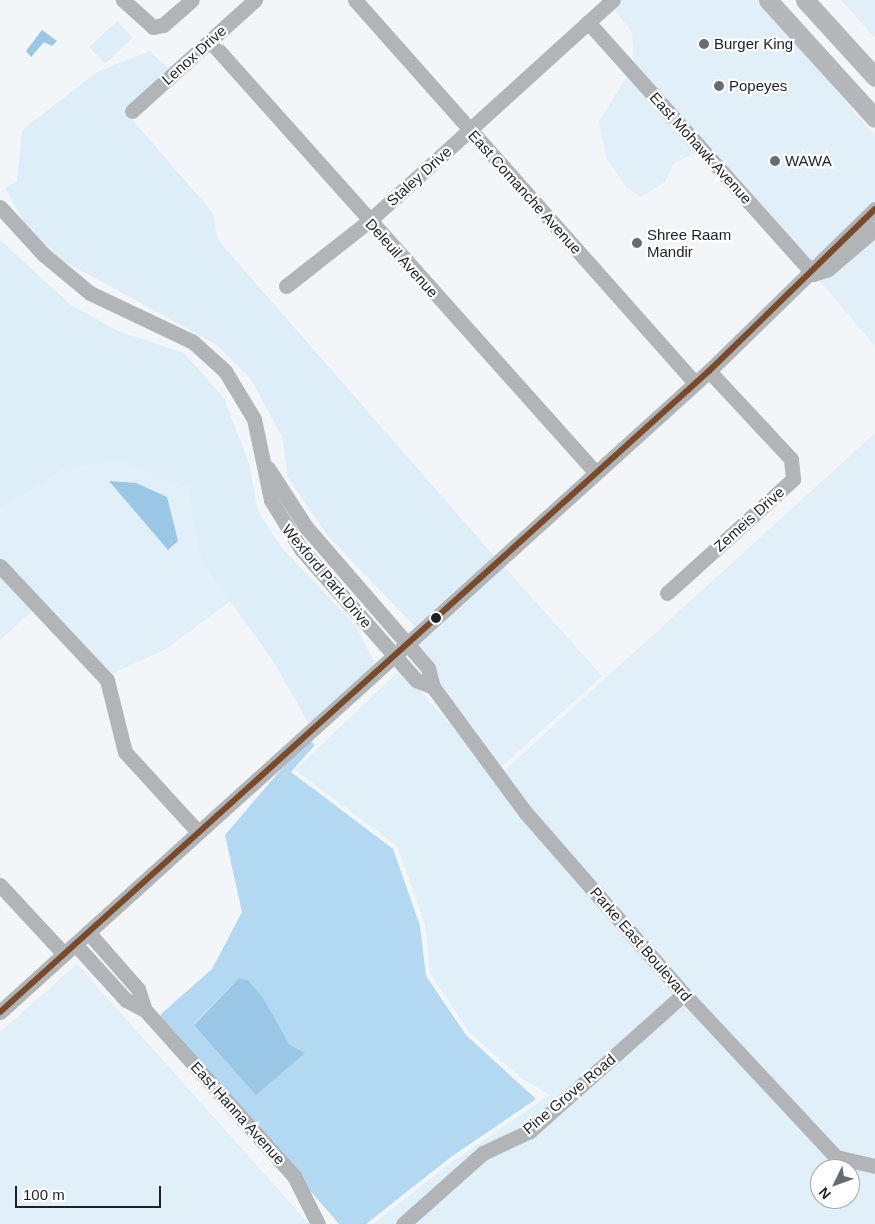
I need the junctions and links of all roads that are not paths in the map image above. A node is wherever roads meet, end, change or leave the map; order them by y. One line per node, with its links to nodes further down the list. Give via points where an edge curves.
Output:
1 (123, 0): 2 (street, via 153,27 163,25)
2 (192, 0)
3 (255, 0): 9 (street, Lenox Drive)
4 (356, 0): 13 (street, East Comanche Avenue)
5 (613, 0): 8 (street, Staley Drive)
6 (768, 0): 12 (main road)
7 (805, 0): 10 (main road)
8 (588, 22): 13 (street, Staley Drive); 18 (street, East Mohawk Avenue)
9 (210, 40): 11 (street, Lenox Drive); 16 (street, Deleuil Avenue)
10 (875, 77)
11 (132, 111)
12 (875, 118)
13 (469, 130): 16 (street, Staley Drive); 21 (street, East Comanche Avenue)
14 (0, 207): 22 (street, Wexford Park Drive, via 43,254 90,294 193,342 209,355 240,390 254,419)
15 (875, 209): 18 (street, via 820,261)
16 (369, 221): 19 (street, Staley Drive); 23 (street, Deleuil Avenue)
17 (875, 229): 18 (street, via 828,269)
18 (813, 274): 20 (street)
19 (286, 286)
20 (709, 371): 21 (street); 25 (street, Zemeis Drive, via 791,459 793,479)
21 (695, 383): 23 (street)
22 (265, 463): 26 (street, Wexford Park Drive, via 306,527); 27 (street, Wexford Park Drive, via 271,500 282,523)
23 (596, 473): 26 (street)
24 (0, 566): 29 (street, via 106,680 126,752)
25 (667, 593)
26 (407, 642): 27 (street); 28 (street, Parke East Boulevard, via 428,668)
27 (393, 654): 28 (street, Parke East Boulevard, via 416,680); 29 (street)
28 (433, 687): 34 (street, Parke East Boulevard, via 526,813)
29 (198, 832): 31 (street)
30 (0, 885): 33 (street)
31 (88, 932): 32 (street); 35 (street, East Hanna Avenue, via 138,989)
32 (76, 944): 33 (street); 35 (street, East Hanna Avenue, via 126,1000)
33 (64, 954): 36 (street)
34 (684, 994): 37 (street, Parke East Boulevard, via 836,1158); 39 (street, Pine Grove Road, via 530,1131 483,1153)
35 (145, 1010): 38 (street, East Hanna Avenue, via 294,1176)
36 (0, 1012)
37 (875, 1166)
38 (318, 1224)
39 (403, 1224)

